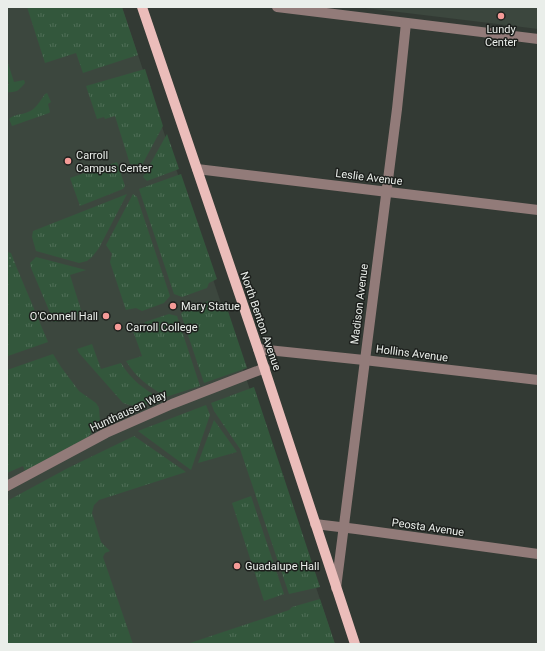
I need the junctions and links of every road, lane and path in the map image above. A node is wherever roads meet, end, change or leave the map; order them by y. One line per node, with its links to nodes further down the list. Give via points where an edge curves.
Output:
1 (142, 7): 5 (main road, North Benton Avenue)
2 (277, 7): 3 (street)
3 (406, 23): 4 (street); 6 (street, Madison Avenue)
4 (538, 39)
5 (196, 169): 6 (street, Leslie Avenue); 8 (main road, North Benton Avenue)
6 (386, 192): 7 (street, Leslie Avenue); 9 (street, Madison Avenue)
7 (538, 210)
8 (258, 349): 9 (street, Hollins Avenue); 10 (main road, North Benton Avenue)
9 (364, 360): 11 (street, Hollins Avenue); 14 (street, Madison Avenue)
10 (265, 368): 12 (street, Hunthausen Way, via 106,433); 13 (main road, North Benton Avenue)
11 (538, 380)
12 (7, 486)
13 (315, 524): 14 (street, Peosta Avenue); 16 (main road, North Benton Avenue)
14 (344, 527): 15 (street, Peosta Avenue); 16 (street, Madison Avenue)
15 (538, 554)
16 (336, 588): 17 (main road, North Benton Avenue)
17 (355, 644)

